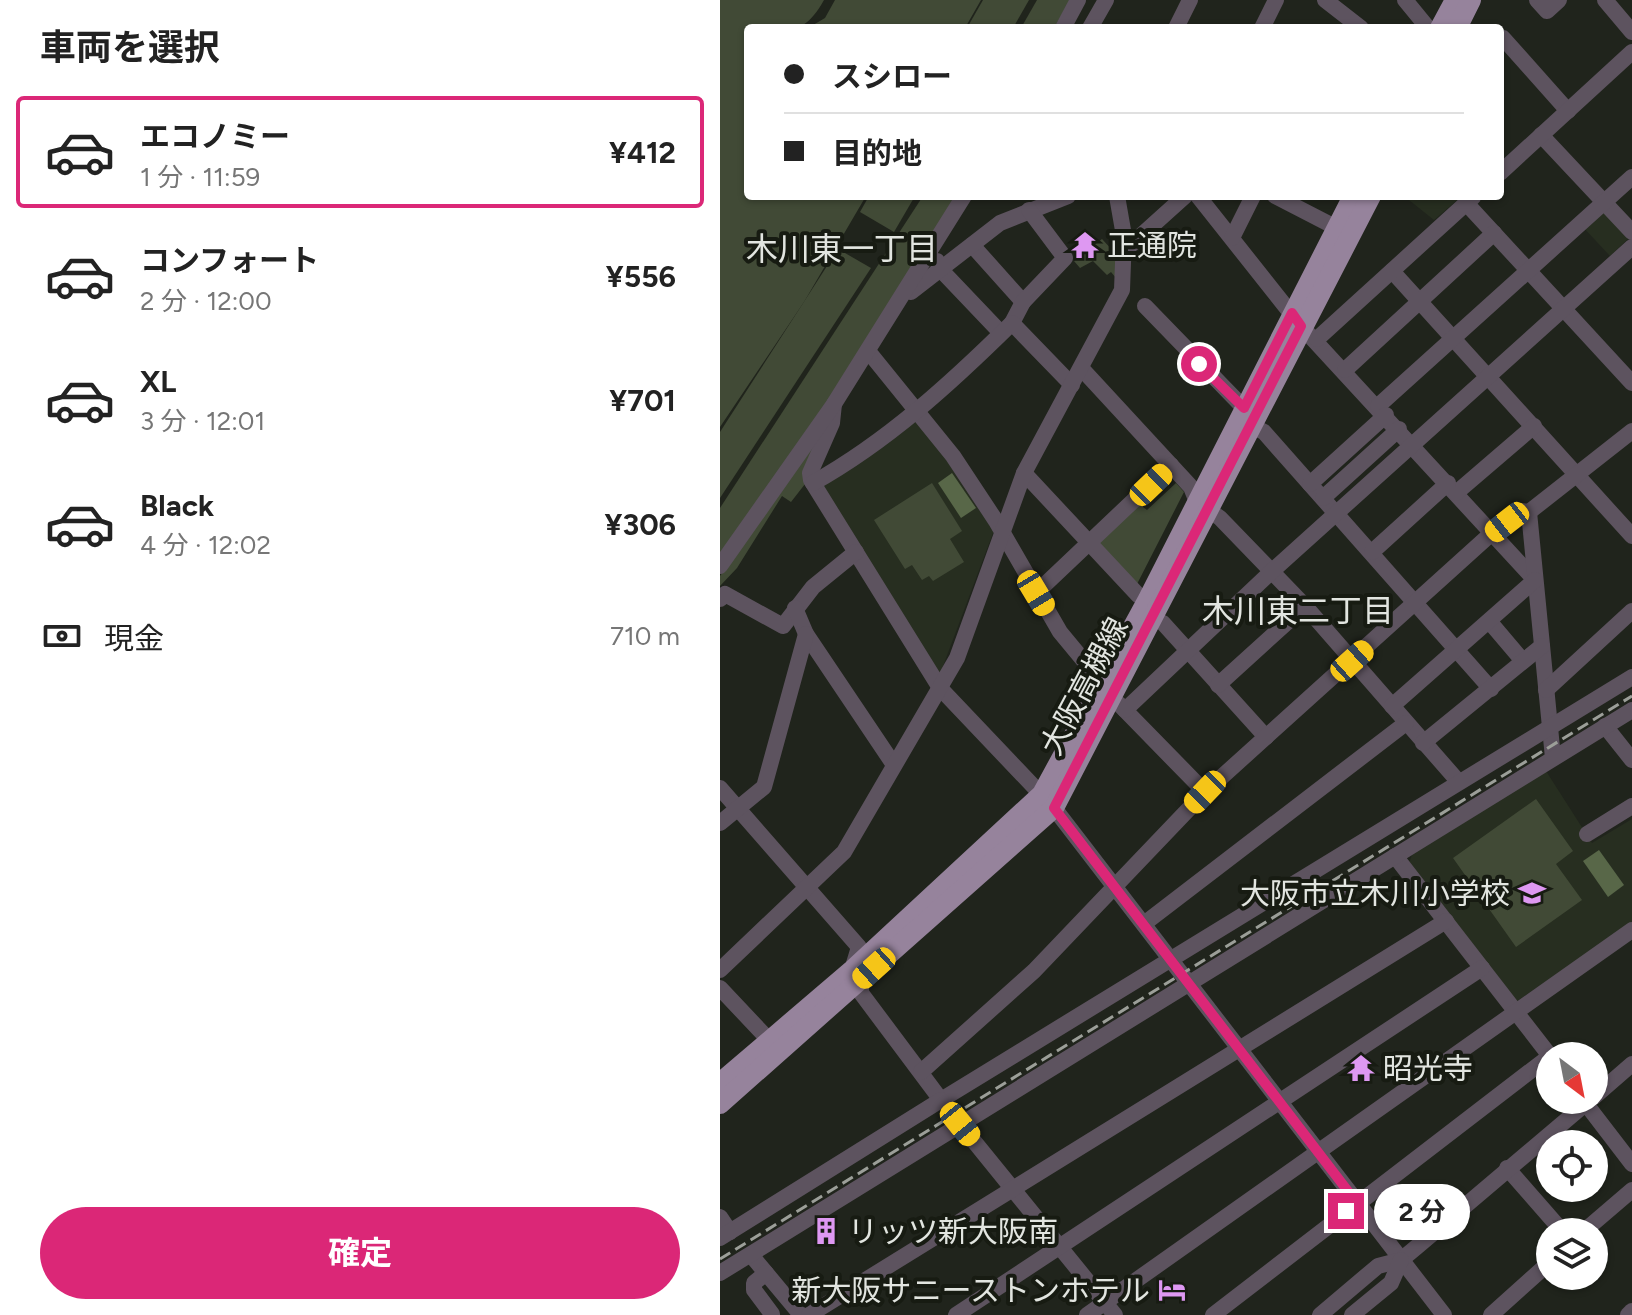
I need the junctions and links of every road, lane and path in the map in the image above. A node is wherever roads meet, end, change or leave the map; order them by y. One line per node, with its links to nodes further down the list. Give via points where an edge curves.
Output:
1 (1078, 0): 13 (street)
2 (1106, 0): 14 (street)
3 (1190, 0): 15 (street)
4 (1276, 0): 16 (street)
5 (1325, 0): 12 (street)
6 (1405, 0): 17 (street)
7 (1455, 0): 18 (main road)
8 (1471, 0): 19 (main road)
9 (1537, 0): 10 (street, via 1547,11)
10 (1559, 0)
11 (1605, 0): 20 (street)
12 (1344, 13)
13 (1065, 24)
14 (1092, 24)
15 (1178, 24)
16 (1264, 24)
17 (1425, 24)
18 (1442, 24)
19 (1460, 24)
20 (1632, 32)
21 (1504, 39): 23 (street)
22 (1632, 52): 23 (street)
23 (1568, 111): 24 (street)
24 (1541, 135): 25 (street); 37 (street)
25 (1504, 169)
26 (1632, 177): 37 (street)
27 (962, 200): 38 (street)
28 (1118, 200): 45 (street)
29 (1181, 200): 45 (street)
30 (1201, 200): 42 (street)
31 (1251, 200): 42 (street)
32 (1283, 200): 39 (street)
33 (1351, 200): 39 (main road, 大阪高槻線)
34 (1369, 200): 54 (main road, 大阪高槻線)
35 (1470, 200): 41 (street); 48 (street)
36 (1038, 203): 43 (street); 51 (street, via 1065,258)
37 (1603, 203): 40 (street); 47 (street)
38 (946, 225): 46 (street, via 936,259); 49 (street)
39 (1337, 228): 54 (main road, 大阪高槻線)
40 (1632, 232)
41 (1494, 233): 47 (street); 50 (street)
42 (1232, 238): 54 (street)
43 (972, 245): 46 (street); 51 (street)
44 (1632, 247): 53 (street)
45 (1124, 251): 58 (street, via 1122,290)
46 (941, 270): 49 (street); 55 (street)
47 (1528, 270): 53 (street); 56 (street)
48 (1392, 271): 50 (street); 54 (street)
49 (901, 300): 57 (street)
50 (1418, 301): 56 (street); 59 (street)
51 (1023, 302): 55 (street)
52 (1145, 306): 66 (street)
53 (1564, 309): 60 (street); 61 (street)
54 (1304, 326): 59 (street); 66 (main road, 大阪高槻線)
55 (1007, 328): 62 (street); 64 (street)
56 (1452, 338): 60 (street); 65 (street)
57 (868, 351): 63 (street); 64 (street)
58 (1082, 369): 62 (street); 71 (street)
59 (1345, 370): 65 (street)
60 (1489, 378): 67 (street); 70 (street)
61 (1632, 383)
62 (1072, 385): 72 (street)
63 (834, 404): 74 (street, via 832,423 810,473); 87 (street)
64 (918, 409): 74 (street, via 879,442); 81 (street)
65 (1382, 410): 68 (street); 75 (street)
66 (1248, 417): 75 (street); 78 (main road, 大阪高槻線)
67 (1534, 426): 73 (street); 76 (street)
68 (1399, 429): 70 (street); 77 (street)
69 (1632, 431): 73 (street)
70 (1414, 445): 76 (street); 80 (street)
71 (1171, 465): 78 (street); 84 (street)
72 (1024, 473): 81 (street); 84 (street)
73 (1577, 474): 79 (street); 83 (street)
74 (813, 483): 85 (street)
75 (1310, 484): 77 (street)
76 (1452, 488): 82 (street); 86 (street)
77 (1323, 498): 80 (street)
78 (1203, 506): 88 (street); 92 (main road, 大阪高槻線); 97 (main road, 大阪高槻線)
79 (1529, 512): 82 (street, via 1521,511); 89 (street)
80 (1337, 514): 86 (street); 88 (street)
81 (1002, 531): 90 (street); 107 (street, via 957,658)
82 (1493, 532): 89 (street); 93 (street)
83 (1632, 536)
84 (1090, 543): 90 (street); 92 (street, via 1138,595)
85 (856, 552): 95 (street, via 822,577); 107 (street)
86 (1372, 552): 93 (street)
87 (720, 566)
88 (1271, 572): 94 (street); 102 (street)
89 (1535, 580): 98 (street); 100 (street)
90 (1036, 593): 110 (street, via 1060,632)
91 (720, 599): 95 (street, via 725,594 783,626)
92 (1148, 599): 110 (main road, 大阪高槻線)
93 (1417, 602): 101 (street); 103 (street)
94 (1305, 606): 103 (street); 106 (street)
95 (795, 608): 99 (street)
96 (1632, 611): 109 (street)
97 (1154, 619): 102 (street); 110 (main road, 大阪高槻線)
98 (1489, 621): 101 (street); 104 (street)
99 (806, 634): 120 (street); 126 (street, via 764,787)
100 (1542, 646): 104 (street); 109 (street)
101 (1456, 649): 108 (street); 111 (street)
102 (1188, 652): 106 (street); 110 (street)
103 (1352, 661): 111 (street); 116 (street)
104 (1523, 661): 108 (street)
105 (1632, 677): 115 (street)
106 (1218, 685): 116 (street)
107 (940, 688): 120 (street); 124 (street)
108 (1491, 689): 117 (street)
109 (1546, 690): 115 (street)
110 (1114, 697): 123 (street); 124 (main road, 大阪高槻線)
111 (1392, 706): 113 (street)
112 (1632, 710): 114 (street)
113 (1406, 723): 117 (street); 133 (street)
114 (1605, 726): 118 (street); 119 (street)
115 (1549, 727): 118 (street); 121 (street)
116 (1266, 737): 123 (street)
117 (1423, 743): 121 (street)
118 (1553, 758): 129 (street)
119 (1632, 760)
120 (894, 765): 131 (street, via 844,852)
121 (1457, 780): 135 (street)
122 (720, 788): 126 (street)
123 (1205, 792): 130 (street)
124 (1048, 801): 130 (street); 138 (main road, 大阪高槻線)
125 (1632, 806): 128 (street)
126 (739, 809): 127 (street); 131 (street)
127 (720, 823)
128 (1587, 834)
129 (1395, 856): 132 (street); 139 (street)
130 (1115, 885): 133 (street); 147 (street, via 1034,971)
131 (809, 887): 137 (street); 138 (street, via 859,947)
132 (1446, 921): 136 (street); 144 (street)
133 (1145, 923): 135 (street)
134 (1632, 930): 141 (street)
135 (1174, 960): 139 (street); 150 (street)
136 (1482, 968): 141 (street); 151 (street)
137 (720, 970)
138 (857, 975): 142 (main road, 大阪高槻線); 147 (street, via 861,993); 152 (main road, 大阪高槻線)
139 (1189, 982): 144 (street); 155 (street)
140 (720, 988): 142 (street)
141 (1516, 1012): 143 (street); 156 (street)
142 (769, 1040): 148 (main road, 大阪高槻線)
143 (1539, 1042)
144 (1240, 1048): 151 (street); 159 (street)
145 (1632, 1064): 149 (street)
146 (1536, 1067): 161 (street)
147 (921, 1072): 150 (street)
148 (720, 1083)
149 (1608, 1084)
150 (941, 1100): 165 (street)
151 (1280, 1102): 156 (street); 166 (street)
152 (720, 1104)
153 (1571, 1114): 158 (street)
154 (1598, 1114): 157 (street)
155 (960, 1124): 159 (street); 167 (street)
156 (1318, 1152): 161 (street); 172 (street)
157 (1632, 1164)
158 (1507, 1168): 163 (street); 168 (street)
159 (1013, 1189): 166 (street); 175 (street)
160 (1632, 1190): 164 (street)
161 (1357, 1203): 168 (street); 178 (street)
162 (720, 1217): 165 (street)
163 (1551, 1218)
164 (1599, 1218)
165 (725, 1235)
166 (1059, 1247): 172 (street); 176 (street)
167 (751, 1255): 169 (street); 170 (street)
168 (1401, 1260): 179 (street, via 1378,1266); 180 (street, via 1391,1283); 181 (street)
169 (720, 1273)
170 (766, 1273): 173 (street, via 754,1283 754,1290); 174 (street)
171 (1536, 1275): 182 (street)
172 (1110, 1308): 177 (street)
173 (772, 1314)
174 (801, 1315)
175 (809, 1315)
176 (956, 1315)
177 (1087, 1315)
178 (1213, 1315)
179 (1320, 1315)
180 (1352, 1315)
181 (1444, 1315)
182 (1491, 1315)

